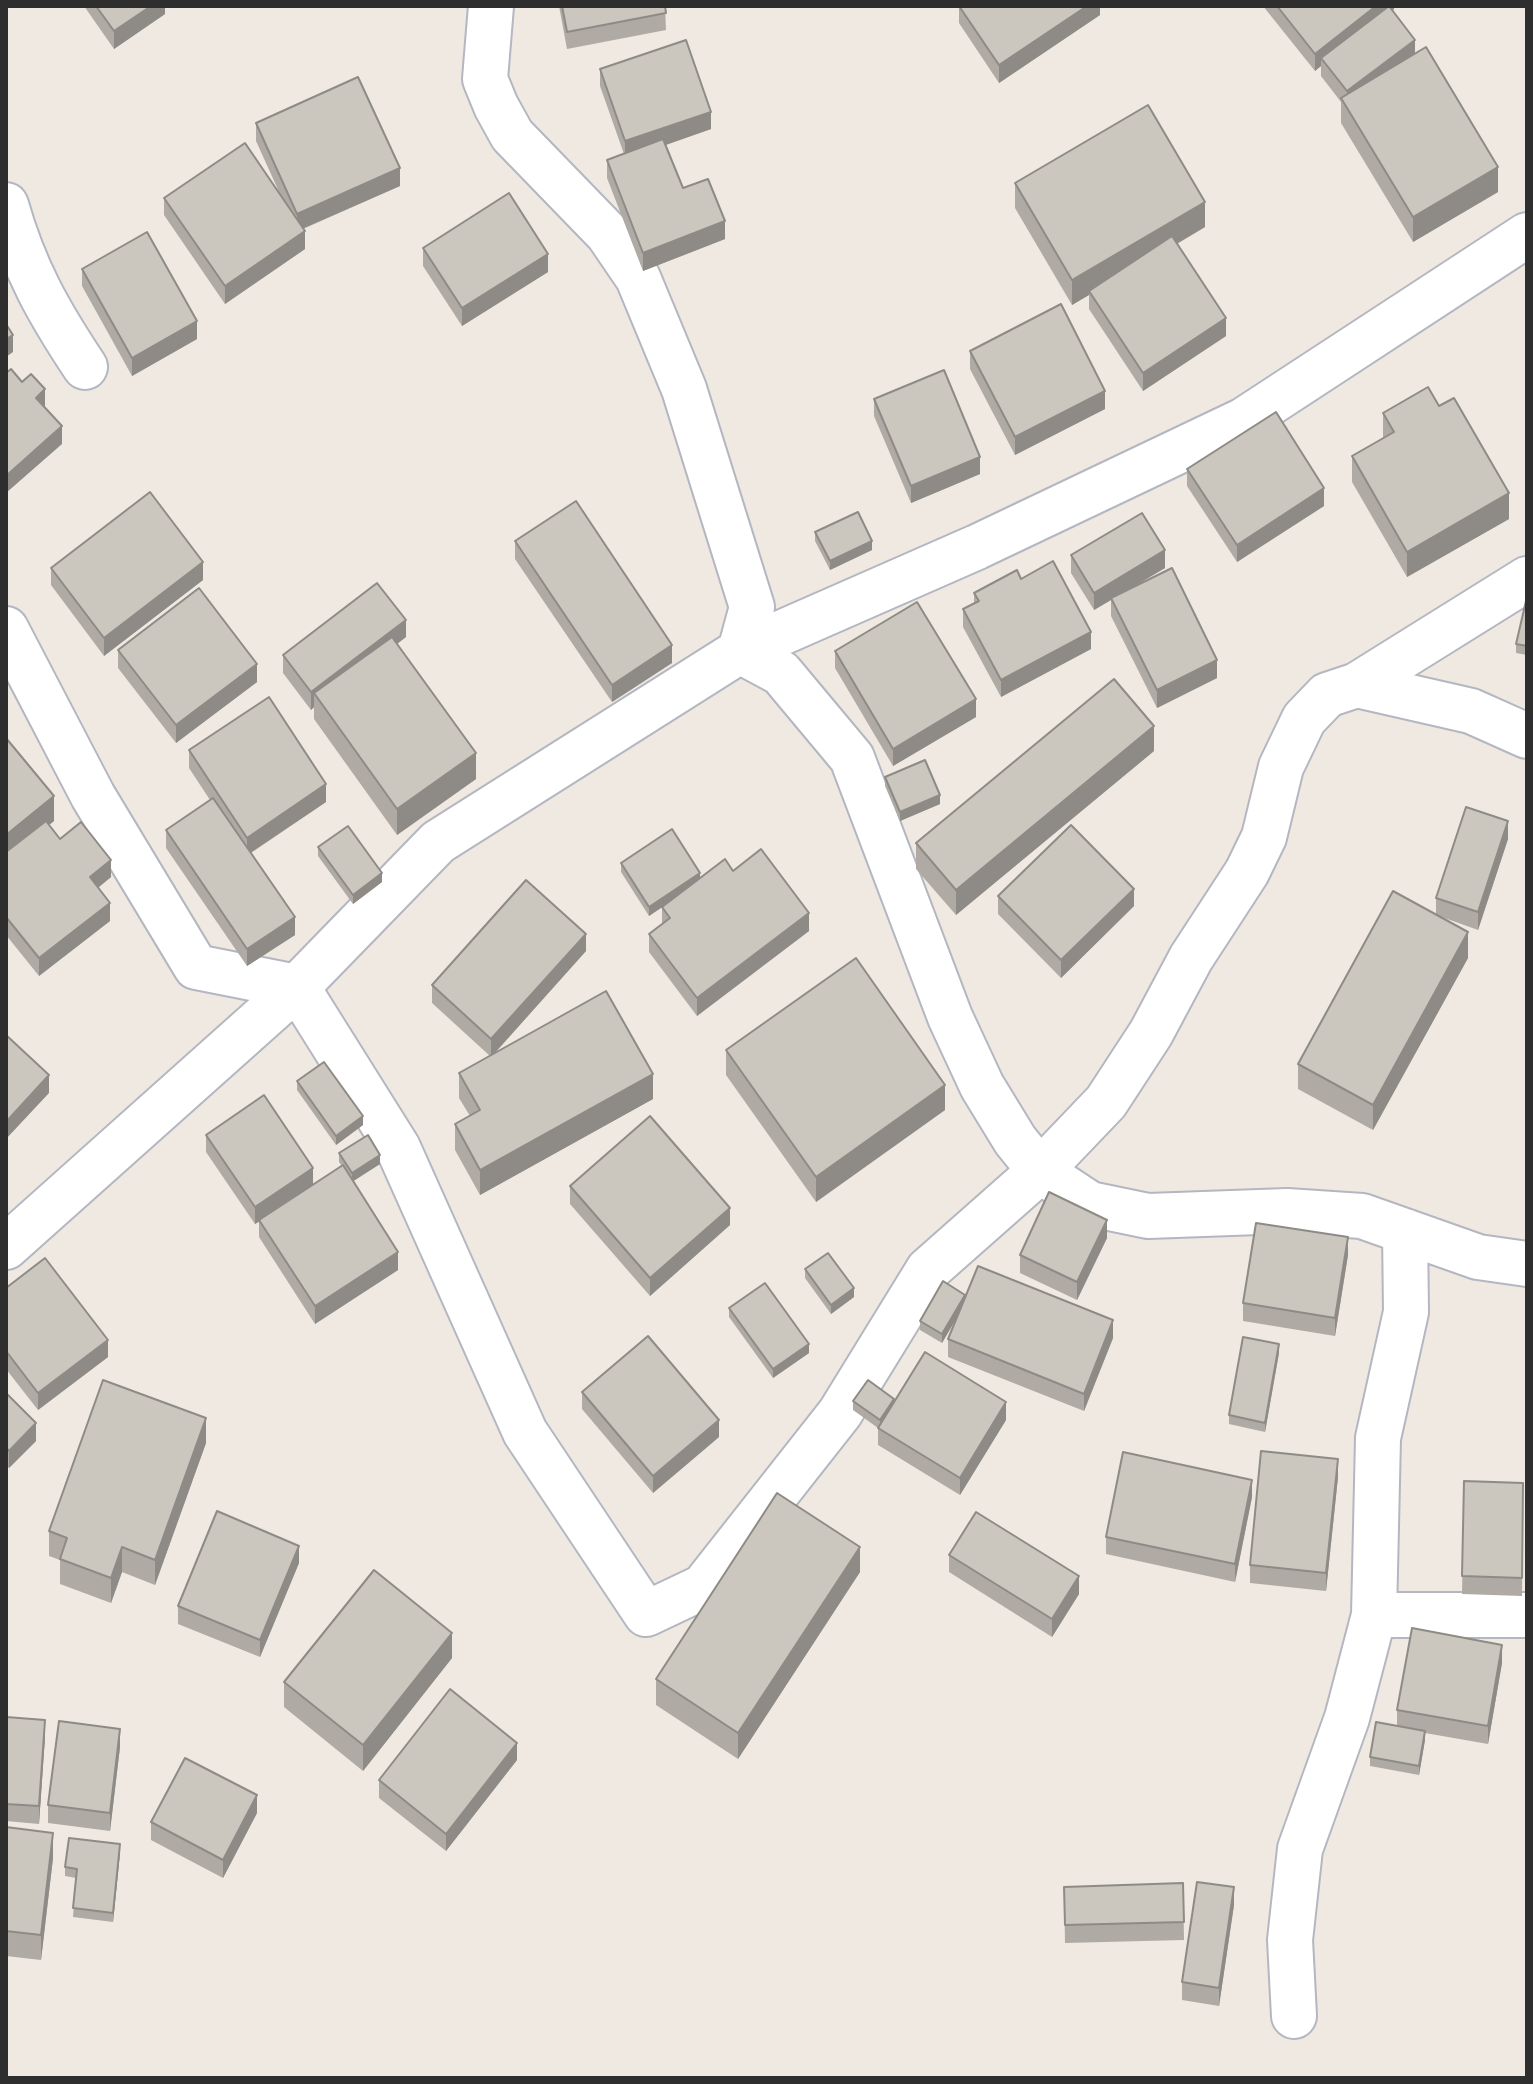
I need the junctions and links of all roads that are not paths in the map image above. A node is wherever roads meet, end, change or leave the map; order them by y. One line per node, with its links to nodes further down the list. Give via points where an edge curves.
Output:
1 (491, 6): 7 (street, via 485,79 496,106 512,135 608,234 638,278 684,389 752,607)
2 (6, 205): 4 (street, via 17,245 46,307)
3 (1527, 235): 7 (street, via 1244,420 977,547)
4 (85, 367)
5 (1527, 579): 8 (street)
6 (6, 629): 10 (street, via 93,796 196,967)
7 (740, 651): 10 (street, via 438,842); 11 (street, via 781,673 852,758 950,1017 982,1086)
8 (1357, 685): 9 (street, via 1471,711); 11 (street, via 1327,695 1304,719 1281,767 1264,837 1247,872 1106,1102)
9 (1527, 736)
10 (297, 987): 11 (street, via 398,1148 525,1432 646,1614 703,1587 840,1413 928,1270); 13 (street)
11 (1040, 1171): 12 (street, via 1090,1204 1148,1216 1287,1211 1362,1216)
12 (1405, 1231): 14 (street, via 1478,1257); 15 (street, via 1406,1312 1378,1438)
13 (6, 1247)
14 (1527, 1264)
15 (1374, 1615): 16 (street); 17 (street, via 1347,1718 1300,1849 1290,1940)
16 (1527, 1615)
17 (1294, 2016)

